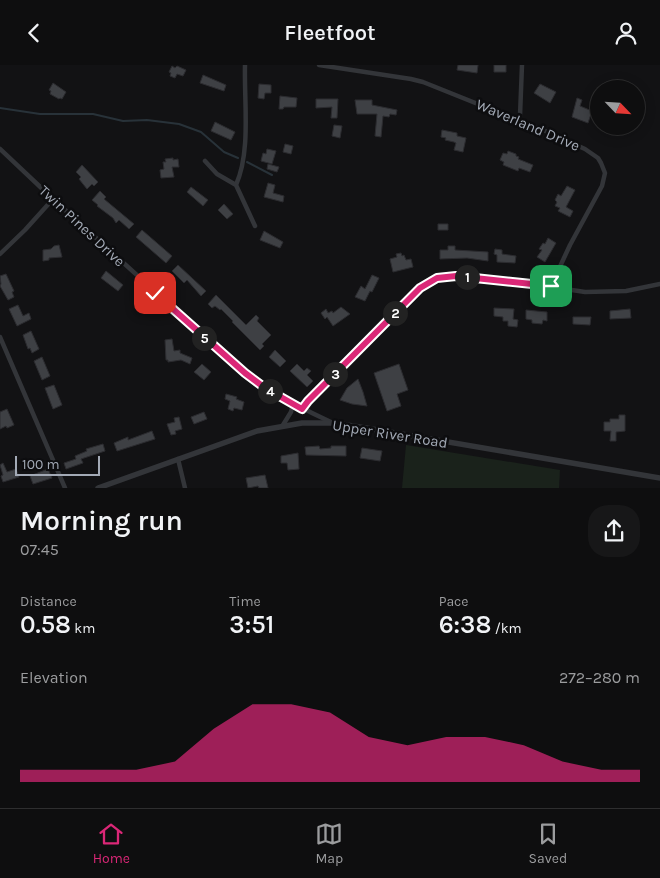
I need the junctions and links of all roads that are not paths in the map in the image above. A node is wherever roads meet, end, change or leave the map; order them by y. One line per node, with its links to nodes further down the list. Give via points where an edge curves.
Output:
1 (245, 65): 7 (street, via 244,148)
2 (319, 65): 4 (street, Waverland Drive, via 411,79 451,92)
3 (522, 65): 4 (street)
4 (518, 121): 12 (street, Waverland Drive, via 586,149 598,157 604,169 602,186)
5 (0, 149): 8 (street, Twin Pines Drive)
6 (205, 161): 7 (street, via 217,174)
7 (236, 185): 9 (street)
8 (53, 199): 10 (street); 14 (street, Twin Pines Drive, via 245,373)
9 (255, 226)
10 (0, 254)
11 (660, 284): 12 (street, via 603,293)
12 (551, 286): 15 (street, via 456,276 430,281 409,298)
13 (0, 337): 20 (street)
14 (293, 404): 15 (street, Twin Pines Drive); 17 (street)
15 (302, 409): 16 (street, Twin Pines Drive)
16 (334, 423): 17 (street, Upper River Road); 19 (street, Upper River Road)
17 (283, 425): 18 (street, Upper River Road)
18 (178, 459): 21 (street, Upper River Road); 22 (street)
19 (660, 478)
20 (65, 488)
21 (98, 488)
22 (185, 488)

